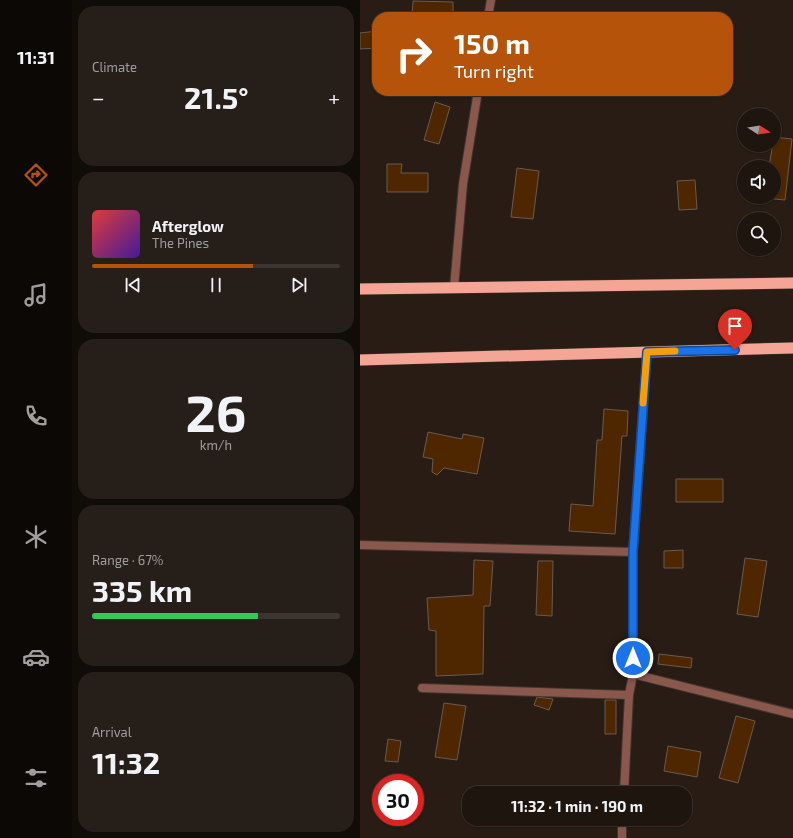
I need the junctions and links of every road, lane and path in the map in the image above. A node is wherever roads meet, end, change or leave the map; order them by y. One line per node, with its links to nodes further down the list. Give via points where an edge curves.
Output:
1 (490, 0): 2 (street)
2 (489, 12)
3 (477, 96): 5 (street, via 463,184)
4 (793, 283): 5 (highway)
5 (454, 288): 6 (highway)
6 (360, 289)
7 (793, 348): 8 (highway)
8 (647, 352): 9 (highway); 11 (street)
9 (360, 360)
10 (360, 545): 11 (street)
11 (633, 552): 12 (street)
12 (633, 674): 14 (street); 15 (street)
13 (422, 688): 14 (street)
14 (629, 695): 16 (street)
15 (793, 714)
16 (624, 786)
17 (622, 826): 18 (street)
18 (622, 838)

